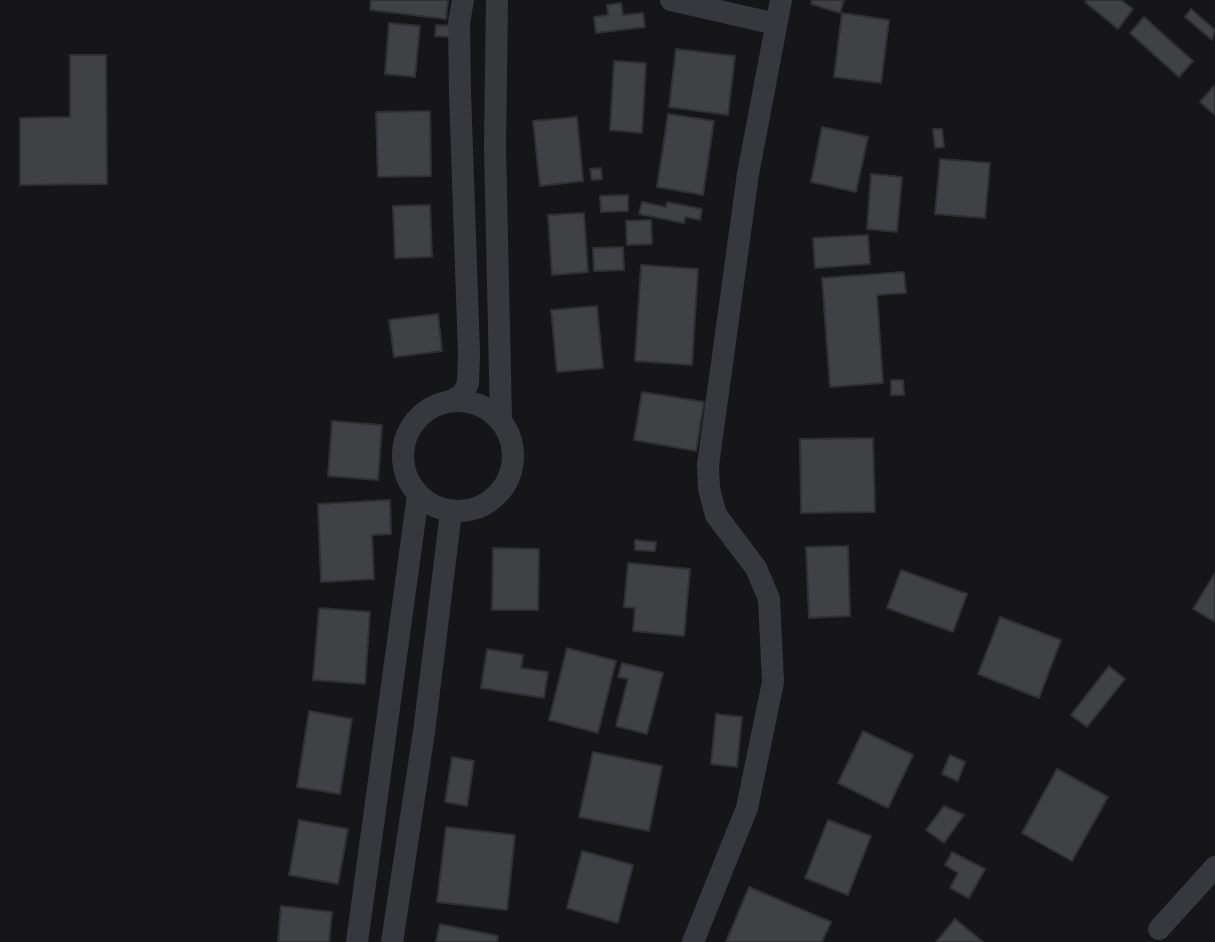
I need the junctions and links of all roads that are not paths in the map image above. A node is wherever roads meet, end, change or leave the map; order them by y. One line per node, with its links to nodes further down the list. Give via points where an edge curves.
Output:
1 (463, 0): 6 (street)
2 (497, 0): 7 (street)
3 (671, 0): 5 (street)
4 (781, 0): 5 (street)
5 (776, 24): 24 (street, via 748,174 708,465 716,515 756,568 769,599 773,682 747,808)
6 (462, 147): 7 (street); 8 (street)
7 (495, 147): 9 (street)
8 (463, 185): 9 (street); 10 (street, via 468,383)
9 (497, 186): 11 (street)
10 (451, 401): 11 (street, via 470,401); 12 (street, via 420,415 406,437 403,463)
11 (501, 420): 13 (street, via 514,455 511,474 488,503)
12 (418, 495): 13 (street); 14 (street)
13 (451, 512): 15 (street)
14 (392, 682): 15 (street); 16 (street)
15 (430, 686): 17 (street)
16 (387, 727): 17 (street); 19 (street)
17 (424, 732): 20 (street)
18 (1215, 867): 21 (street)
19 (367, 880): 20 (street); 22 (street)
20 (400, 885): 23 (street)
21 (1159, 929)
22 (359, 932): 23 (street)
23 (393, 935)
24 (693, 942)

